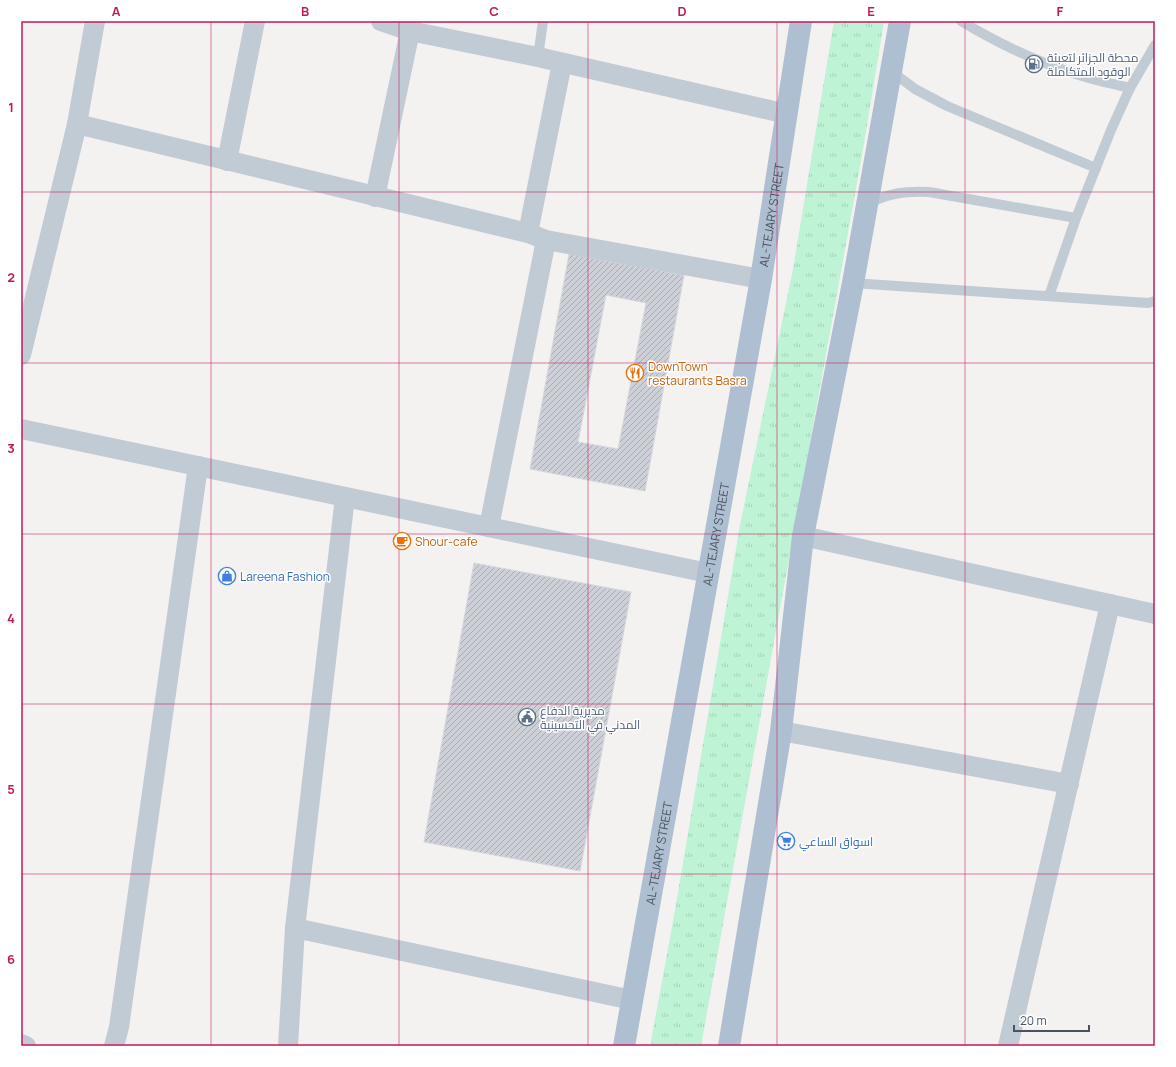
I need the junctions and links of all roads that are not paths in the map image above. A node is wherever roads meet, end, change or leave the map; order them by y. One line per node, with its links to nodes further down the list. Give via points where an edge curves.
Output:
1 (94, 21): 15 (street)
2 (256, 21): 16 (street)
3 (381, 21): 8 (street)
4 (543, 21): 10 (lane)
5 (801, 21): 14 (main road, AL-TEJARY STREET)
6 (900, 21): 12 (main road)
7 (961, 21): 13 (lane, via 991,39 1036,60 1082,76)
8 (410, 31): 10 (street); 18 (street)
9 (1155, 45): 13 (lane)
10 (538, 57): 11 (street)
11 (562, 62): 14 (street); 21 (street)
12 (891, 71): 17 (lane, via 915,89 947,106); 19 (main road)
13 (1130, 88): 17 (lane)
14 (787, 114): 22 (main road, AL-TEJARY STREET)
15 (76, 124): 16 (street); 26 (street)
16 (227, 161): 18 (street)
17 (1096, 168): 20 (lane)
18 (375, 197): 21 (street)
19 (867, 204): 20 (lane, via 892,194 929,192); 23 (main road)
20 (1076, 218): 24 (lane)
21 (537, 236): 22 (street); 30 (street)
22 (761, 279): 32 (main road, AL-TEJARY STREET)
23 (853, 283): 24 (lane); 31 (main road)
24 (1049, 296): 25 (lane, via 1148,303)
25 (1155, 301)
26 (21, 355)
27 (21, 429): 28 (street)
28 (198, 466): 29 (street); 41 (street, via 121,1012)
29 (345, 497): 30 (street); 37 (street)
30 (489, 527): 32 (street)
31 (803, 536): 33 (street); 35 (main road)
32 (708, 573): 38 (main road, AL-TEJARY STREET)
33 (1110, 604): 34 (street); 36 (street)
34 (1155, 614)
35 (781, 731): 36 (street); 44 (main road)
36 (1069, 784): 45 (street)
37 (295, 928): 38 (street); 42 (street)
38 (632, 1000): 43 (main road, AL-TEJARY STREET)
39 (21, 1044): 40 (street)
40 (26, 1046)
41 (114, 1046)
42 (288, 1046)
43 (624, 1046)
44 (729, 1046)
45 (1008, 1046)

